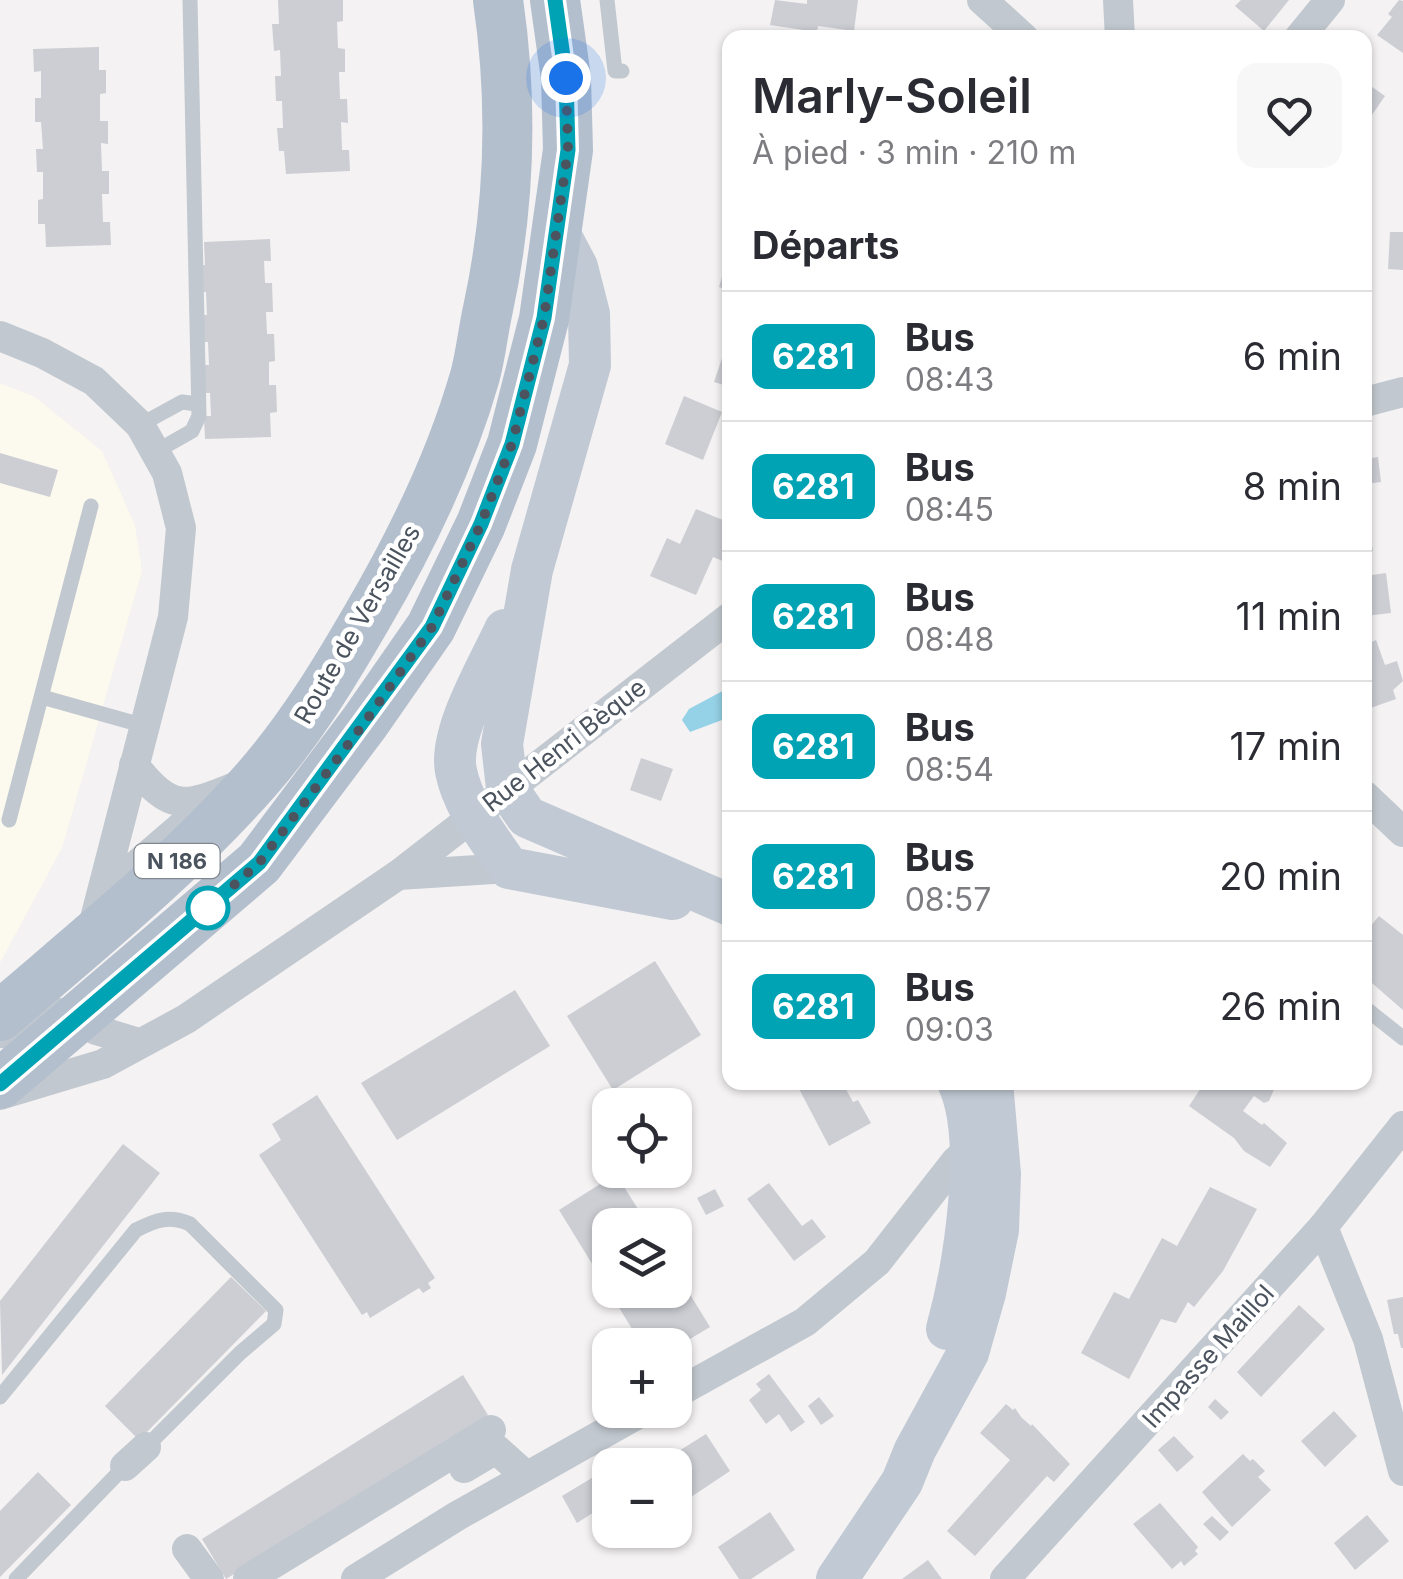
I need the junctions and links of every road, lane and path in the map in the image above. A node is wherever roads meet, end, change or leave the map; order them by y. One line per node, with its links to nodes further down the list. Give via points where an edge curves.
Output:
1 (190, 0): 19 (lane)
2 (498, 0): 13 (main road, Route de Versailles / N 186, via 509,118)
3 (555, 0): 12 (main road, Route de Versailles / N 186, via 568,150)
4 (607, 0): 11 (lane, via 615,70)
5 (982, 0): 8 (street)
6 (1118, 0): 9 (street)
7 (1330, 0): 10 (street)
8 (1015, 30)
9 (1120, 30)
10 (1306, 30)
11 (622, 71)
12 (558, 231): 14 (main road, Route de Versailles / N 186); 17 (street, via 589,314 590,365)
13 (501, 235): 14 (main road); 27 (main road, Route de Versailles / N 186, via 475,375 436,482 336,672)
14 (545, 308): 17 (street); 42 (main road, Route de Versailles / N 186, via 512,444 432,627 259,863)
15 (0, 336): 20 (street, via 94,381)
16 (1403, 392): 18 (street)
17 (580, 399): 22 (street)
18 (1372, 400)
19 (197, 404): 20 (lane, via 182,402); 20 (lane, via 192,431)
20 (147, 439): 25 (street, via 167,473 181,528 173,617)
21 (91, 506): 24 (lane)
22 (532, 570): 28 (street, via 502,744); 31 (street, via 462,727 456,770)
23 (722, 623): 28 (street, Rue Henri Bèque)
24 (42, 697): 25 (lane); 32 (lane)
25 (144, 726): 26 (street)
26 (134, 764): 29 (street, via 170,800); 36 (street)
27 (258, 777): 29 (street); 39 (main road, Route de Versailles / N 186)
28 (507, 788): 31 (street, Rue Henri Bèque); 37 (street, via 527,817)
29 (198, 802): 36 (lane)
30 (1372, 803): 33 (street)
31 (473, 815): 34 (street); 35 (street, Rue Henri Bèque)
32 (10, 820)
33 (1403, 832)
34 (509, 868): 35 (street); 38 (street)
35 (398, 875): 45 (street, Rue Henri Bèque, via 186,1020)
36 (103, 884): 39 (street)
37 (722, 903)
38 (722, 906)
39 (90, 939): 41 (main road, Route de Versailles / N 186)
40 (1372, 1014): 44 (lane)
41 (0, 1016)
42 (89, 1022): 43 (street, via 58,1013 14,1034); 45 (street); 46 (street); 47 (main road, Route de Versailles / N 186)
43 (0, 1032)
44 (1403, 1038)
45 (140, 1042): 46 (street, Rue Henri Bèque)
46 (103, 1064): 51 (street, Rue Henri Bèque)
47 (0, 1084)
48 (972, 1090): 54 (street)
49 (973, 1090): 53 (street)
50 (974, 1090): 55 (street)
51 (0, 1095)
52 (1403, 1126): 56 (street, Impasse Maillol)
53 (971, 1148): 54 (street); 55 (street, via 989,1155); 61 (street, via 956,1294)
54 (935, 1188): 57 (street, via 877,1262 805,1322)
55 (1000, 1204): 61 (street, via 968,1353)
56 (1323, 1227): 62 (street, via 1368,1339); 71 (street, Impasse Maillol)
57 (692, 1385)
58 (0, 1396): 66 (lane, via 136,1230 167,1218 190,1224 276,1310 274,1324)
59 (613, 1428): 63 (street)
60 (491, 1430): 64 (street)
61 (915, 1450): 70 (street, via 902,1482)
62 (1403, 1471)
63 (526, 1476): 64 (street, via 496,1450 397,1507); 69 (street)
64 (383, 1496): 68 (street)
65 (186, 1549): 67 (street)
66 (16, 1579)
67 (209, 1579)
68 (248, 1579)
69 (356, 1579)
70 (837, 1579)
71 (1005, 1579)

